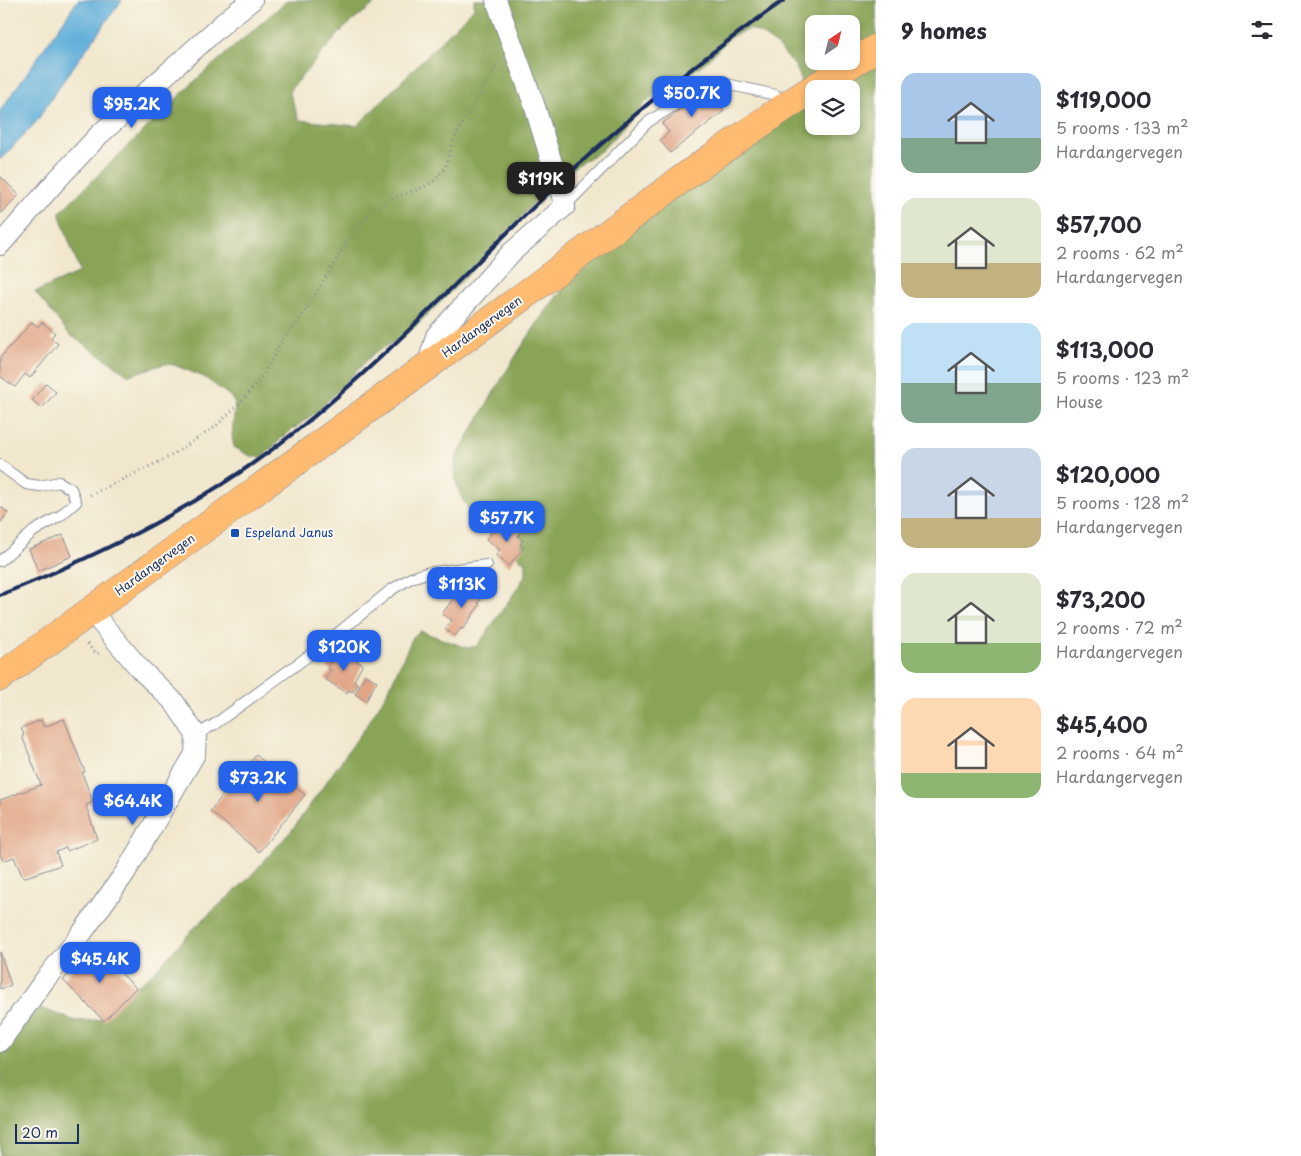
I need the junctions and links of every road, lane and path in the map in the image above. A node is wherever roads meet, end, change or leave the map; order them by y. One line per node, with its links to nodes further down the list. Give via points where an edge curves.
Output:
1 (252, 0): 7 (street, via 99,135)
2 (496, 0): 4 (street)
3 (876, 48): 5 (main road, Hardangervegen)
4 (514, 49): 6 (street); 10 (path, via 491,73 452,141 445,168 422,188 390,199 372,210 352,234 297,324 284,337 264,373 243,400 215,427 170,457)
5 (783, 108): 6 (lane, via 776,95 714,81 648,122); 8 (main road, Hardangervegen)
6 (565, 206): 8 (street, via 512,252 436,336)
7 (0, 245)
8 (427, 367): 13 (main road, Hardangervegen)
9 (0, 465): 10 (lane, via 26,484 40,486 59,482 71,489)
10 (76, 502): 11 (lane, via 34,531)
11 (0, 561)
12 (487, 565): 15 (lane, via 411,578)
13 (92, 611): 14 (main road, Hardangervegen); 15 (street, via 140,669 174,702)
14 (0, 677)
15 (196, 735): 16 (street, via 195,754 125,873)
16 (0, 1042)

